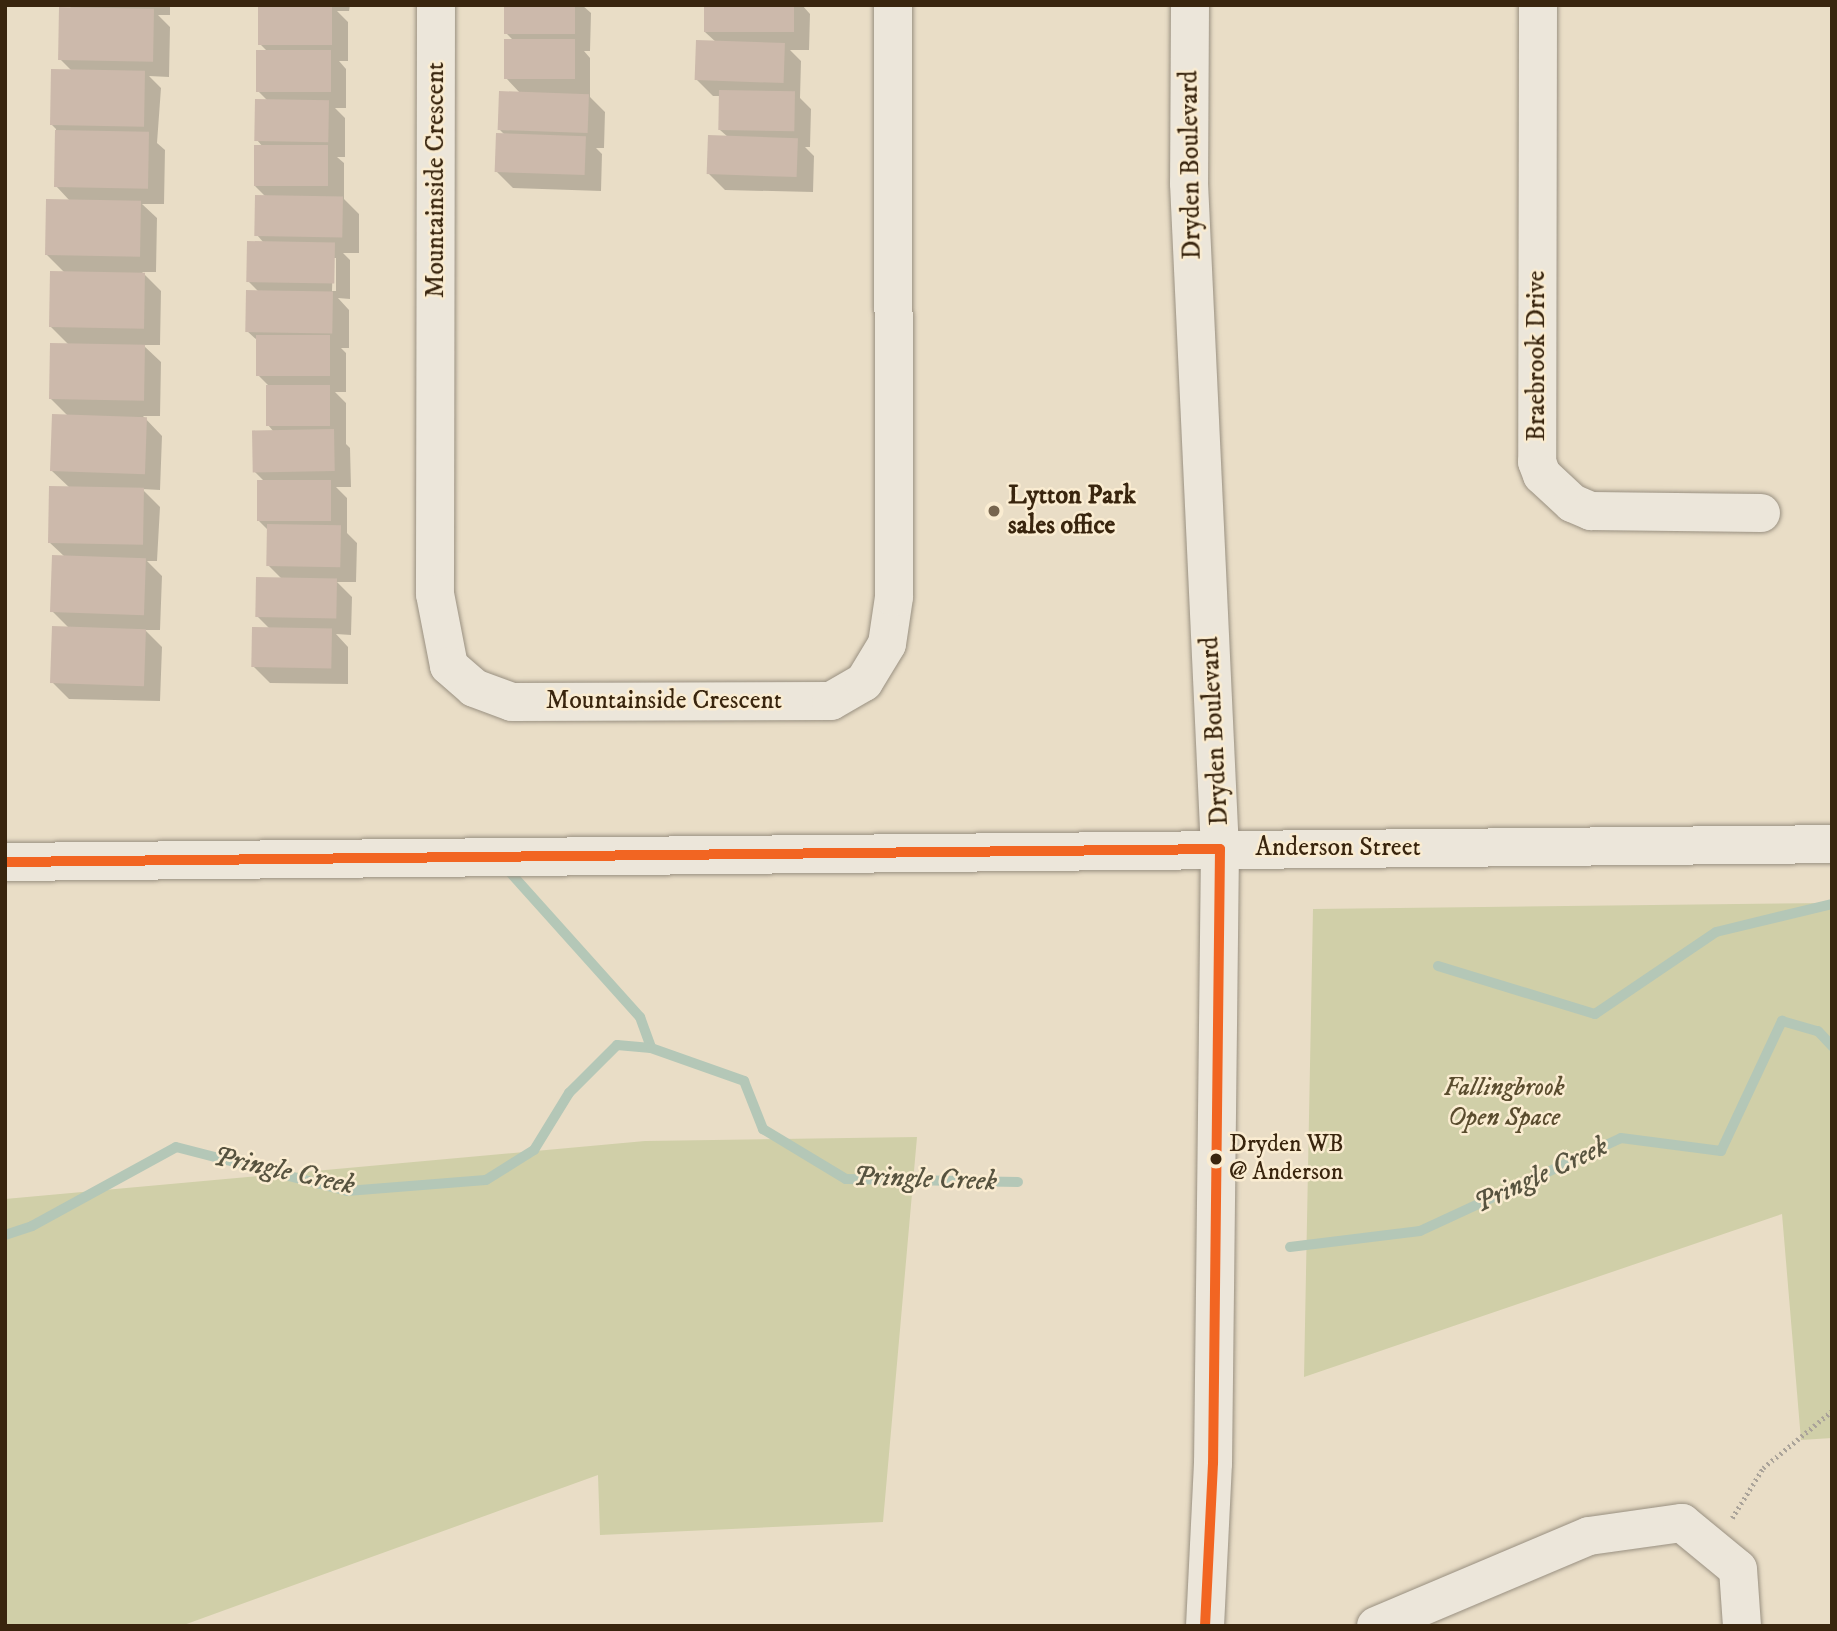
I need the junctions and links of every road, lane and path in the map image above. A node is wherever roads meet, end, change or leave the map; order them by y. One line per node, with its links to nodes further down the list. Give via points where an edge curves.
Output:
1 (436, 5): 2 (street, Mountainside Crescent, via 435,594 449,666 474,688 512,702 831,701 864,682 887,645 894,597)
2 (893, 5)
3 (1189, 5): 7 (street, Dryden Boulevard, via 1189,183)
4 (1538, 5): 5 (street, Braebrook Drive, via 1537,462 1542,475 1572,503 1591,511)
5 (1761, 513)
6 (1832, 844): 7 (street, Anderson Street)
7 (1220, 849): 8 (street, Anderson Street); 11 (street, Dryden Boulevard, via 1213,1463)
8 (5, 862)
9 (1832, 1411): 10 (path, via 1763,1468)
10 (1713, 1549): 12 (street, via 1682,1523 1589,1536); 13 (street, via 1738,1569)
11 (1205, 1626)
12 (1376, 1626)
13 (1742, 1626)

